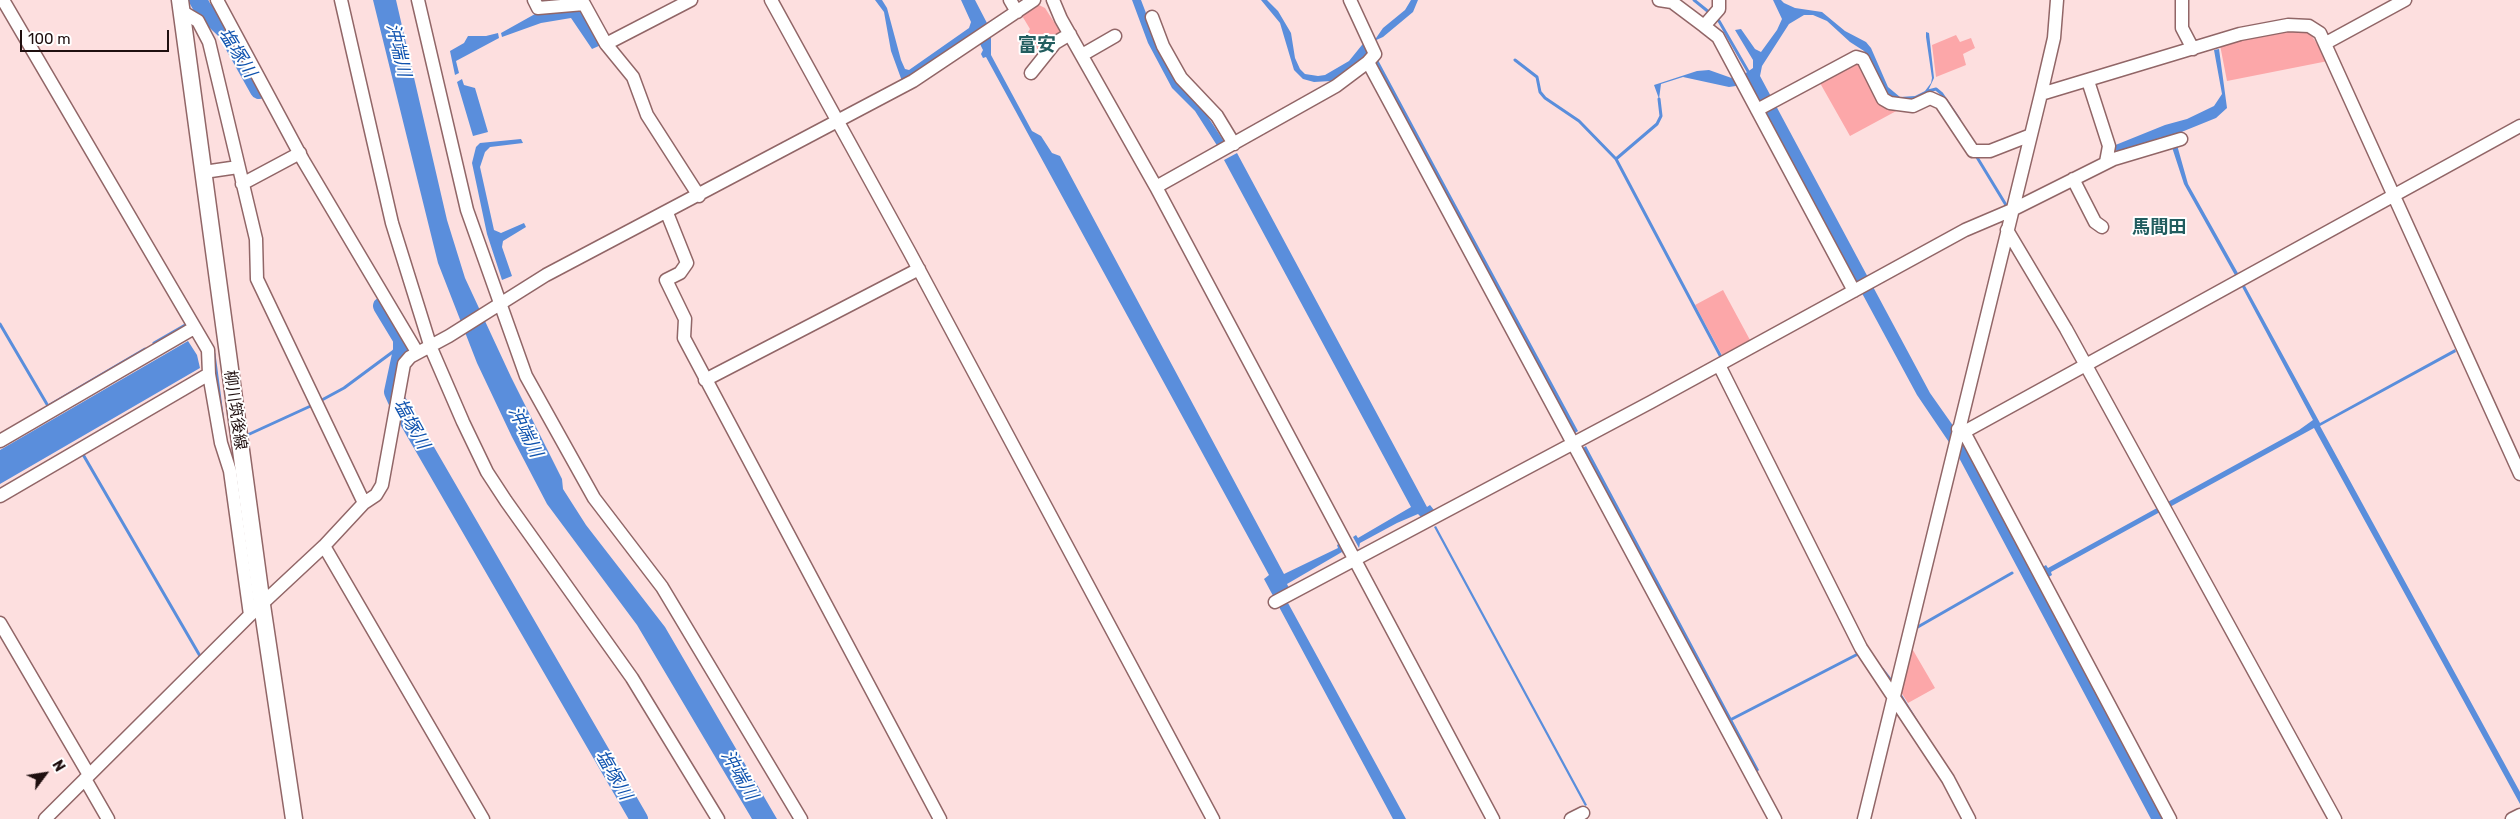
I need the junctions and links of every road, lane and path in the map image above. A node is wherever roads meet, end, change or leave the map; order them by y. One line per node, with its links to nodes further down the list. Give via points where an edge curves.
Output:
1 (217, 0): 37 (street)
2 (341, 0): 54 (street, via 392,223)
3 (418, 0): 52 (street, via 467,210)
4 (534, 0): 24 (street, via 538,8 584,4)
5 (691, 0): 24 (street)
6 (771, 0): 32 (street)
7 (1010, 0): 18 (street)
8 (1034, 0): 18 (street)
9 (1053, 0): 21 (street)
10 (1350, 0): 27 (street, via 1375,54)
11 (1659, 0): 20 (street, via 1672,2)
12 (1719, 0): 20 (street, via 1719,9)
13 (2057, 0): 30 (street, via 2054,38)
14 (2182, 0): 25 (street, via 2182,28)
15 (2405, 0): 23 (street)
16 (9, 2): 53 (street)
17 (180, 6): 39 (street, via 198,21 209,42); 40 (main road, 柳川筑後線)
18 (1017, 12): 32 (street, via 913,81)
19 (1152, 17): 36 (street, via 1163,46 1181,78 1217,116)
20 (1704, 26): 31 (street, via 1718,37)
21 (1070, 34): 26 (street); 28 (street, via 1055,43)
22 (1115, 36): 26 (street)
23 (2326, 43): 25 (street, via 2309,26 2288,25 2240,34); 45 (street)
24 (606, 44): 44 (street, via 633,77 647,115)
25 (2193, 50): 29 (street)
26 (1082, 55): 43 (street)
27 (1368, 62): 36 (street, via 1336,86); 62 (street)
28 (1031, 73)
29 (2088, 81): 30 (street); 38 (street, via 2109,146)
30 (2041, 94): 34 (street)
31 (1757, 110): 34 (street, via 1856,58 1863,59 1883,98 1890,103 1914,106 1930,98 1941,103 1974,151 1990,151); 51 (street)
32 (838, 120): 44 (street); 50 (street)
33 (2520, 126): 45 (street)
34 (2031, 134): 46 (street)
35 (2181, 139): 38 (street)
36 (1233, 145): 43 (street)
37 (300, 153): 42 (street); 55 (street)
38 (2106, 162): 41 (street)
39 (238, 167): 40 (street); 42 (street)
40 (204, 172): 69 (main road, 柳川筑後線)
41 (2073, 179): 46 (street); 48 (street, via 2095,222)
42 (242, 184): 65 (street, via 256,238 257,279)
43 (1156, 187): 67 (street)
44 (699, 196): 47 (street)
45 (2393, 196): 57 (street); 63 (street)
46 (2012, 210): 49 (street); 51 (street, via 1964,230)
47 (667, 213): 52 (street, via 546,275); 59 (street, via 687,263 680,273 666,280 684,319 684,338)
48 (2102, 227)
49 (2007, 230): 57 (street); 60 (street)
50 (919, 269): 59 (street); 82 (street)
51 (1854, 291): 56 (street)
52 (497, 307): 54 (street); 80 (street, via 526,376 594,498 662,587)
53 (194, 328): 58 (street, via 208,350); 61 (street)
54 (430, 346): 55 (street); 79 (street, via 487,472 632,678)
55 (417, 352): 65 (street, via 404,364 382,485 376,495)
56 (1719, 365): 62 (street); 71 (street, via 1861,648)
57 (2084, 365): 60 (street); 89 (street)
58 (209, 374): 64 (street); 69 (street)
59 (705, 380): 81 (street)
60 (1960, 430): 71 (street, via 1952,451); 88 (street)
61 (0, 441)
62 (1574, 443): 67 (street); 85 (street)
63 (2520, 474)
64 (0, 496)
65 (364, 502): 66 (street)
66 (324, 546): 69 (street); 78 (street)
67 (1354, 556): 68 (street); 83 (street)
68 (1275, 602)
69 (256, 610): 72 (street); 77 (main road, 柳川筑後線)
70 (0, 623): 72 (street)
71 (1894, 696): 86 (street); 87 (street, via 1948,779)
72 (87, 777): 75 (street); 76 (street)
73 (1583, 812): 84 (street)
74 (2520, 815): 90 (street)
75 (45, 819)
76 (108, 819)
77 (294, 819)
78 (483, 819)
79 (718, 819)
80 (802, 819)
81 (940, 819)
82 (1213, 819)
83 (1493, 819)
84 (1571, 819)
85 (1775, 819)
86 (1864, 819)
87 (1968, 819)
88 (2170, 819)
89 (2335, 819)
90 (2512, 819)

